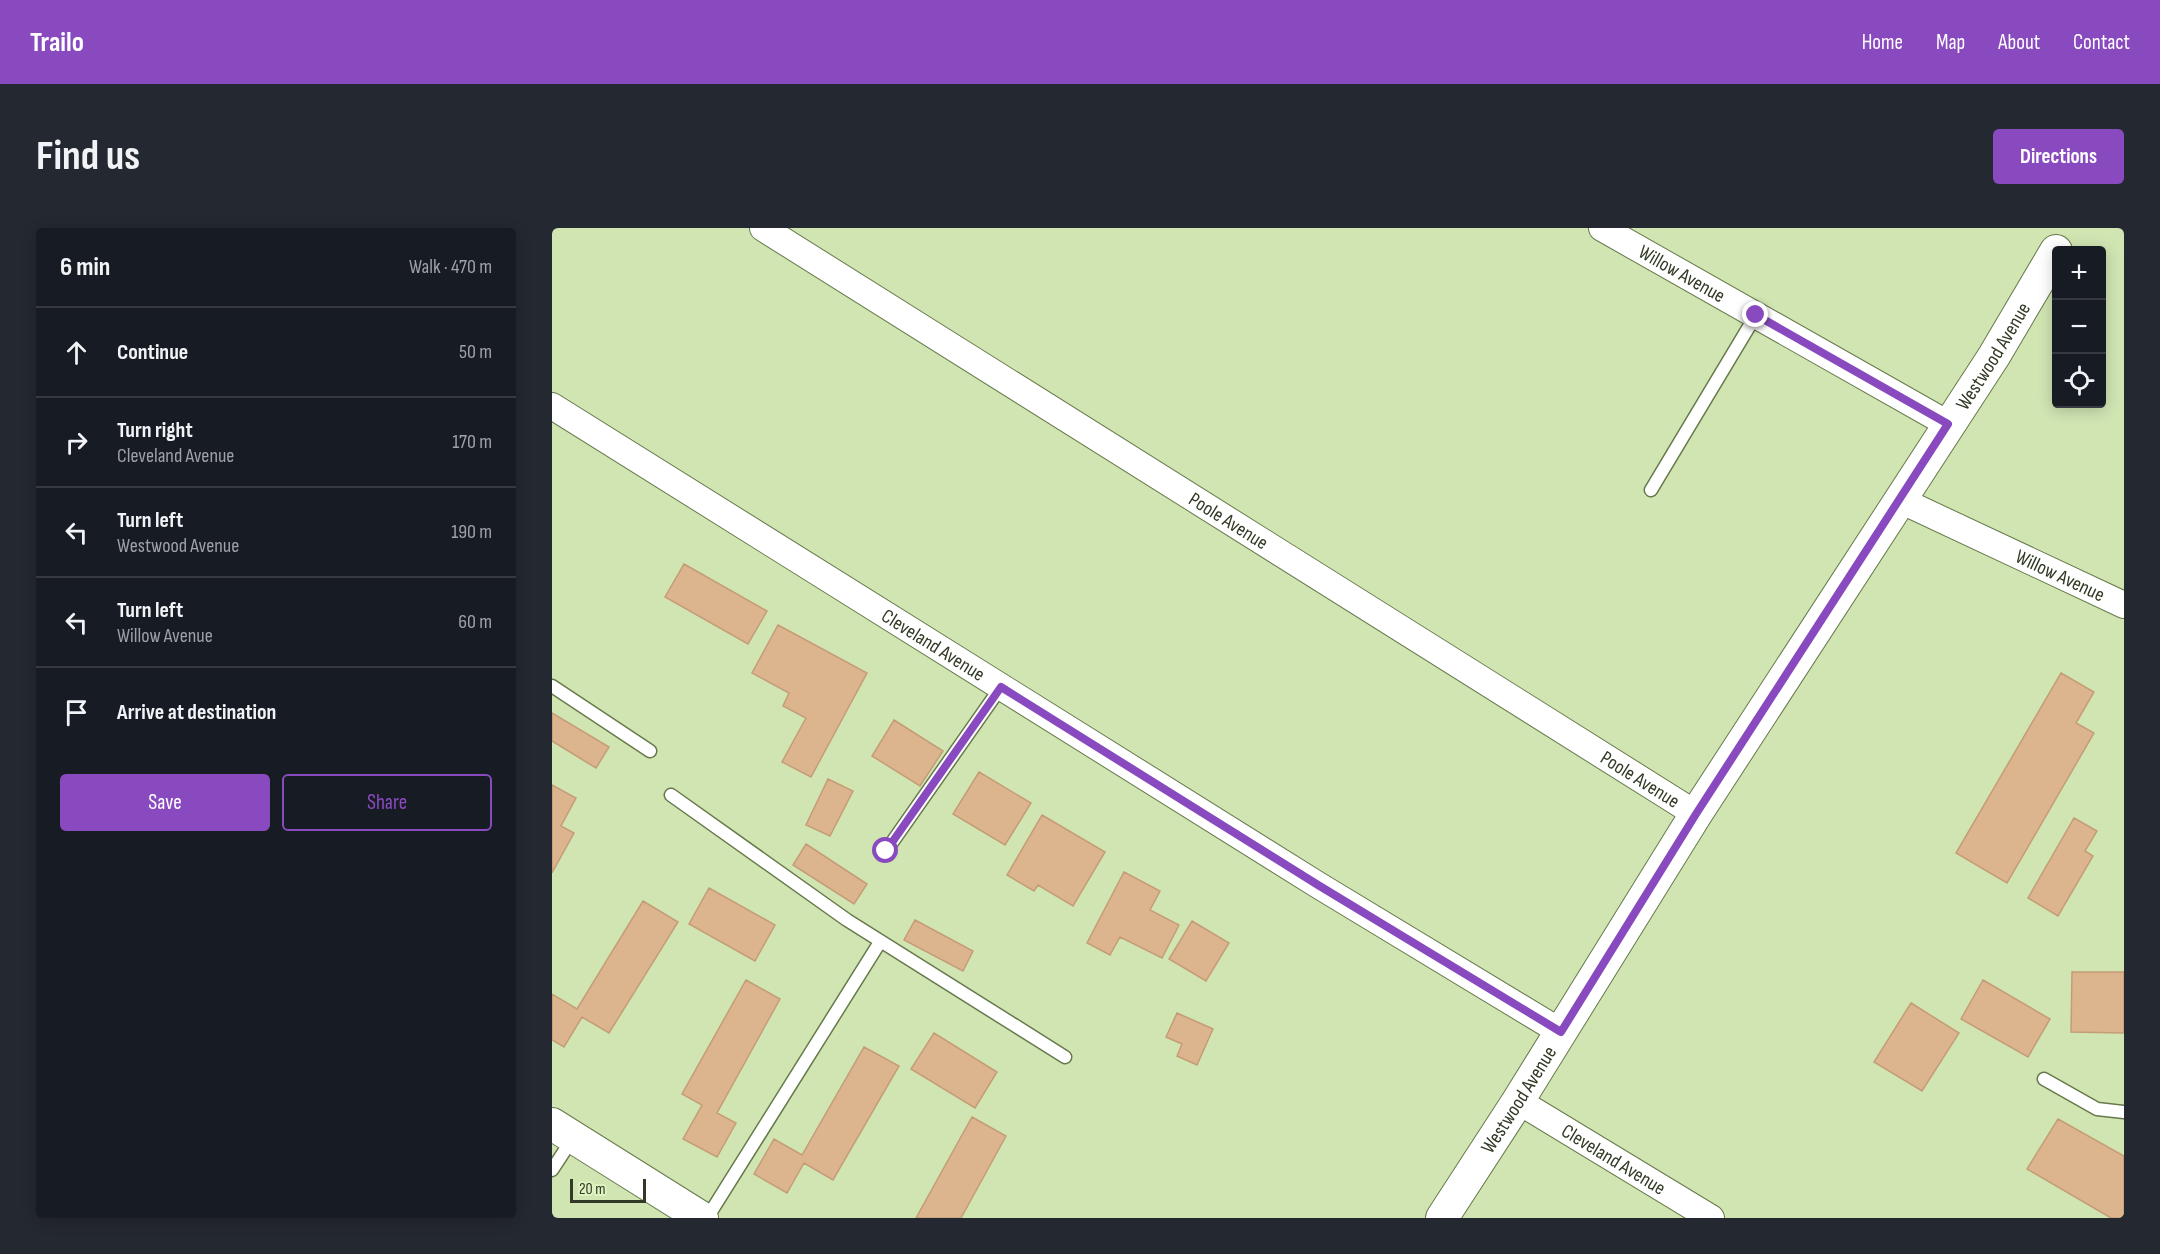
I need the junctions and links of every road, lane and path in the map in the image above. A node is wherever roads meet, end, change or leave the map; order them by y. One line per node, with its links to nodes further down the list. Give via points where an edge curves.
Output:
1 (763, 228): 16 (street, Poole Avenue)
2 (1602, 228): 6 (street, Willow Avenue)
3 (2070, 228): 4 (street, Westwood Avenue)
4 (2060, 246)
5 (2052, 259): 8 (street, Westwood Avenue)
6 (1756, 315): 8 (street, Willow Avenue); 9 (lane)
7 (552, 406): 13 (street, Cleveland Avenue)
8 (1948, 424): 10 (street, Westwood Avenue)
9 (1651, 490)
10 (1900, 500): 11 (street, Willow Avenue); 16 (street, Westwood Avenue)
11 (2124, 605)
12 (552, 686): 14 (lane)
13 (1001, 687): 17 (lane); 19 (street, Cleveland Avenue)
14 (650, 751)
15 (671, 795): 18 (lane)
16 (1696, 814): 19 (street, Westwood Avenue)
17 (886, 851)
18 (880, 942): 20 (lane); 27 (lane)
19 (1561, 1032): 22 (street, Westwood Avenue)
20 (1065, 1057)
21 (2044, 1078): 23 (lane, via 2097,1109)
22 (1518, 1101): 28 (street, Westwood Avenue); 29 (street, Cleveland Avenue)
23 (2124, 1112)
24 (563, 1130): 25 (lane); 26 (street)
25 (552, 1170)
26 (702, 1218)
27 (707, 1218)
28 (1443, 1218)
29 (1711, 1218)

